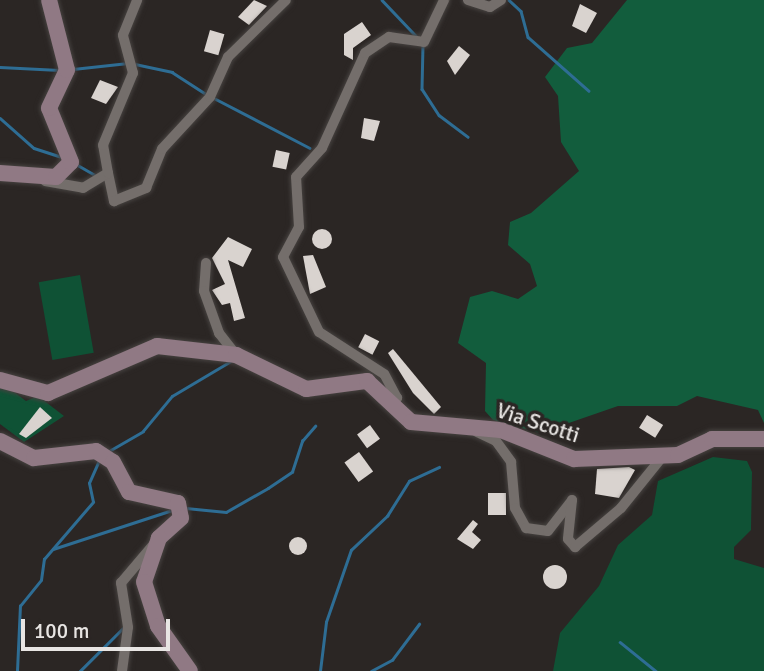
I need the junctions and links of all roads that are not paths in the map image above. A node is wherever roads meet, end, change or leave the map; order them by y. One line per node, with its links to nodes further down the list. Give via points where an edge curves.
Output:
1 (49, 0): 9 (street, via 67,70 49,108 71,159 63,174)
2 (137, 0): 8 (street, via 123,35 133,73 103,145)
3 (286, 0): 8 (street, via 228,57 210,97 162,149 146,188 114,201)
4 (444, 0): 13 (street, via 424,42 389,37 365,53 322,148 296,177 299,226 284,257 285,272 320,332 384,374 397,398)
5 (468, 0): 6 (street, via 490,7)
6 (501, 0)
7 (0, 173): 9 (street)
8 (108, 173): 9 (street, via 83,188)
9 (40, 178)
10 (206, 263): 11 (street, via 204,291 219,333)
11 (236, 355): 12 (street, via 158,346 42,393); 13 (street, Via Scotti, via 306,389 366,381)
12 (0, 380)
13 (390, 406): 14 (street, Via Scotti, via 419,425)
14 (458, 426): 17 (street, Via Scotti, via 501,430 585,460); 17 (street, via 489,437 507,454 515,508 526,528 548,531 572,500 568,538 575,547 621,508)
15 (764, 439): 17 (street, Via Scotti, via 712,439 683,454)
16 (0, 441): 18 (street, via 22,456 81,450 107,455 129,492 178,503 181,518)
17 (663, 456)
18 (159, 538): 19 (street, via 121,583 128,627); 20 (street, via 146,561 145,591 158,626)
19 (122, 671)
20 (190, 671)

